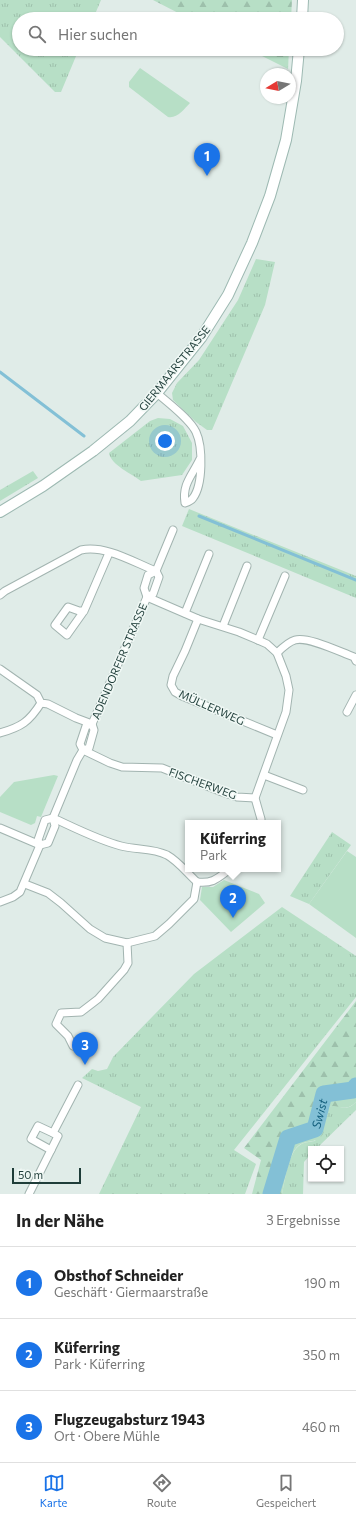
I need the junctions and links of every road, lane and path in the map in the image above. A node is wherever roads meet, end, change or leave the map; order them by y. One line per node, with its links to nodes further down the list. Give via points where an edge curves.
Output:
1 (303, 0): 2 (main road)
2 (302, 12)
3 (298, 56): 4 (main road, GIERMAARSTRASSE, via 286,140 270,196 252,244 228,295 201,338)
4 (158, 392): 5 (street, via 196,432); 6 (main road, GIERMAARSTRASSE, via 130,422 93,452)
5 (200, 459): 5 (street, via 189,477 184,492 185,503 193,498 200,482)
6 (0, 512)
7 (173, 530): 11 (street, ADENDORFER STRASSE)
8 (109, 553): 11 (street); 13 (street, via 95,549 81,550); 15 (street)
9 (209, 554): 16 (street)
10 (247, 566): 18 (street)
11 (156, 572): 14 (street, ADENDORFER STRASSE, via 158,577 153,594); 14 (street, ADENDORFER STRASSE, via 148,575 144,588)
12 (285, 576): 19 (street)
13 (0, 595)
14 (147, 597): 16 (street); 26 (street, ADENDORFER STRASSE)
15 (84, 611)
16 (185, 613): 17 (street)
17 (198, 619): 18 (street); 28 (street, MÜLLERWEG, via 173,676 171,685 175,692)
18 (223, 626): 19 (street)
19 (258, 640): 20 (street)
20 (277, 653): 21 (street, via 296,639 309,640 354,657); 28 (street, via 289,690 286,712)
21 (356, 661)
22 (0, 669): 24 (street, via 37,695)
23 (356, 695): 25 (street)
24 (41, 703): 26 (street); 27 (street, via 27,723)
25 (347, 712)
26 (92, 724): 29 (street, ADENDORFER STRASSE, via 86,726 80,744)
27 (0, 733)
28 (277, 735): 30 (street)
29 (83, 750): 32 (street, FISCHERWEG, via 122,767 162,768 237,797); 33 (street, ADENDORFER STRASSE)
30 (264, 775): 31 (street); 32 (street)
31 (303, 790)
32 (255, 798): 34 (street)
33 (53, 818): 36 (street, ADENDORFER STRASSE, via 45,820 38,840); 36 (street, ADENDORFER STRASSE, via 55,826 48,843); 37 (street, via 115,844 165,855)
34 (261, 820)
35 (0, 828): 36 (street)
36 (40, 845): 41 (street, ADENDORFER STRASSE)
37 (185, 871)
38 (186, 872): 40 (street)
39 (226, 872): 40 (street, via 214,881)
40 (197, 882): 43 (street, via 194,899 169,924 155,936)
41 (25, 884): 42 (street, ADENDORFER STRASSE, via 20,892); 43 (street, via 48,893 90,929 105,938)
42 (0, 902)
43 (127, 943): 44 (street, via 128,963 124,970 98,999 81,1012 62,1013 56,1024 68,1036)
44 (73, 1046)
45 (78, 1085): 46 (street)
46 (53, 1133): 47 (street, via 58,1136); 47 (street, via 38,1126 31,1139)
47 (51, 1150): 48 (street)
48 (29, 1194)

